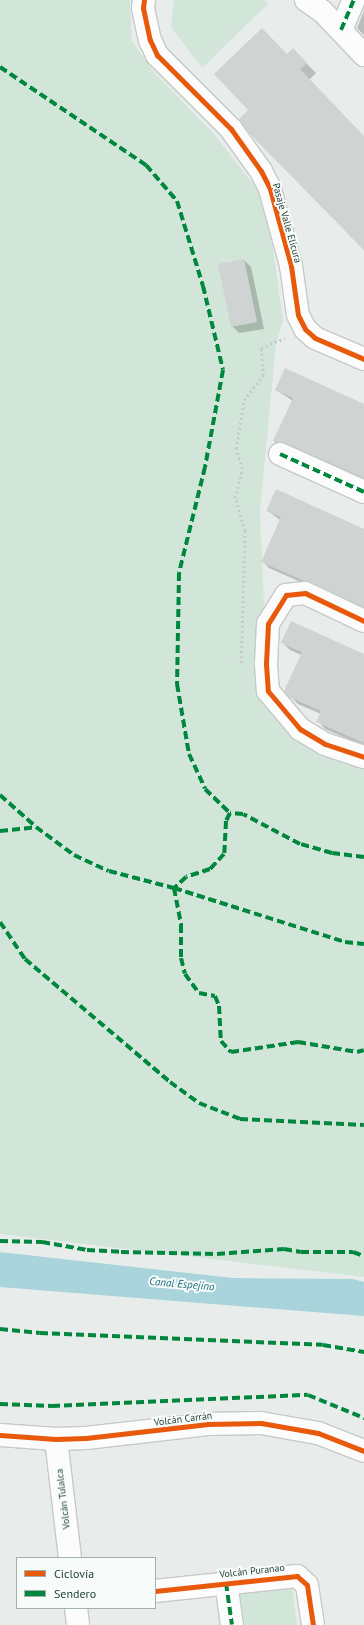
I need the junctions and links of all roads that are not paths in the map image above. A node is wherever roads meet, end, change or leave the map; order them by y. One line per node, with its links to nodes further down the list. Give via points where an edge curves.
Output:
1 (144, 0): 6 (street, Pasaje Valle Elicura, via 143,8 150,40 157,55 231,129 261,171 270,189 291,266 298,315 305,329 315,338)
2 (306, 0): 4 (street, via 322,10)
3 (354, 0): 4 (street)
4 (341, 30): 5 (street)
5 (364, 55)
6 (364, 359)
7 (280, 454): 8 (street)
8 (364, 492)
9 (364, 621): 10 (street, via 305,593 286,595 268,624 266,664 268,691 300,729 325,744)
10 (364, 757)
11 (0, 1435): 12 (street, Volcán Carrán)
12 (56, 1439): 13 (street, Volcán Carrán, via 113,1436 208,1424 261,1423 318,1433); 14 (street, Volcán Tulalca)
13 (364, 1451)
14 (70, 1557)
15 (226, 1583): 16 (street, Volcán Puranao); 19 (street, Volcán Puranao); 20 (street, Volcán Puranao, via 297,1576 307,1584)
16 (156, 1591)
17 (76, 1609): 18 (street)
18 (78, 1625)
19 (232, 1625)
20 (313, 1625)

